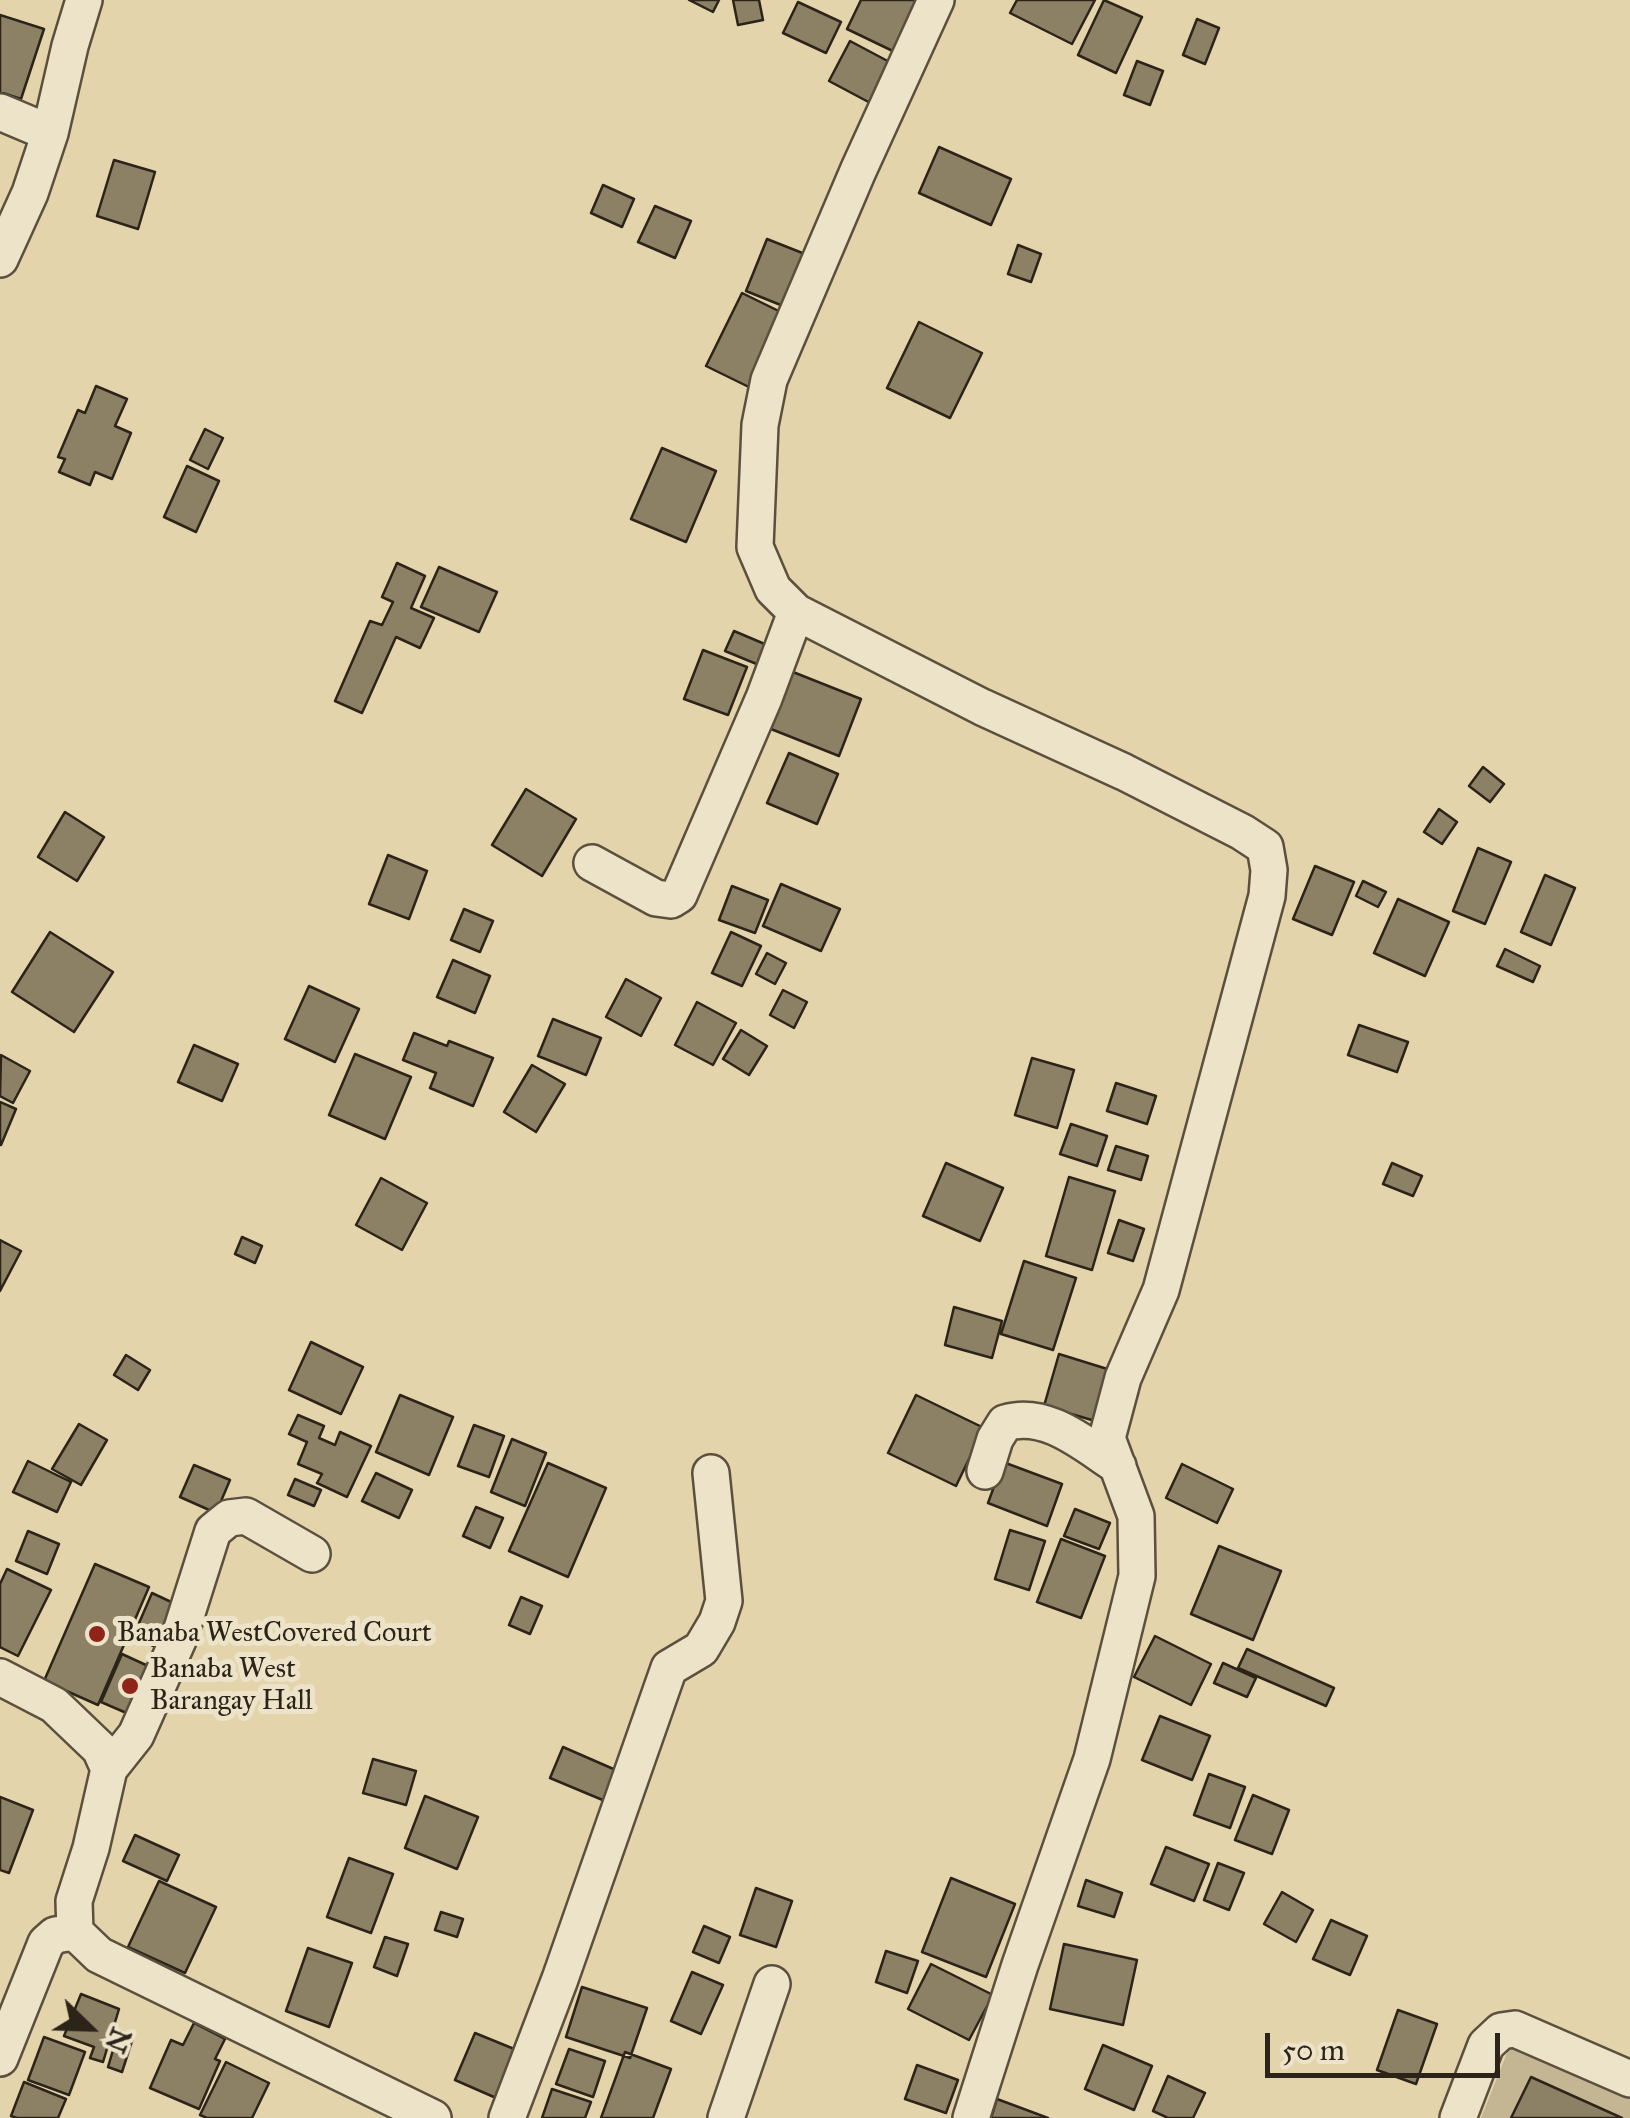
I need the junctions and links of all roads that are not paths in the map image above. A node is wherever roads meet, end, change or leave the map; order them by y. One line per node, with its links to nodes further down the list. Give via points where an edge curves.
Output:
1 (84, 0): 4 (street)
2 (936, 0): 6 (street, via 769,380 760,425 755,546 773,589)
3 (0, 112): 4 (street)
4 (50, 134): 5 (street)
5 (0, 259)
6 (796, 612): 7 (street, via 679,895 656,898); 8 (street, via 1265,848 1270,870 1262,915 1161,1290 1123,1378 1107,1438)
7 (592, 863)
8 (1118, 1466): 9 (street, via 1055,1426 1018,1419 1005,1423 994,1439); 21 (street, via 1136,1516 1137,1576 1092,1759)
9 (985, 1470)
10 (711, 1473): 19 (street, via 724,1601 700,1649 669,1668)
11 (312, 1554): 13 (street, via 246,1516 213,1530 143,1719)
12 (0, 1677): 13 (street, via 54,1706 100,1749)
13 (109, 1768): 14 (street, via 74,1901)
14 (75, 1932): 16 (street, via 46,1943); 18 (street, via 99,1956)
15 (772, 1984): 20 (street)
16 (0, 2058)
17 (1630, 2079): 22 (street, via 1515,2029 1500,2031 1486,2045)
18 (433, 2118)
19 (507, 2118)
20 (726, 2118)
21 (970, 2118)
22 (1458, 2118)

